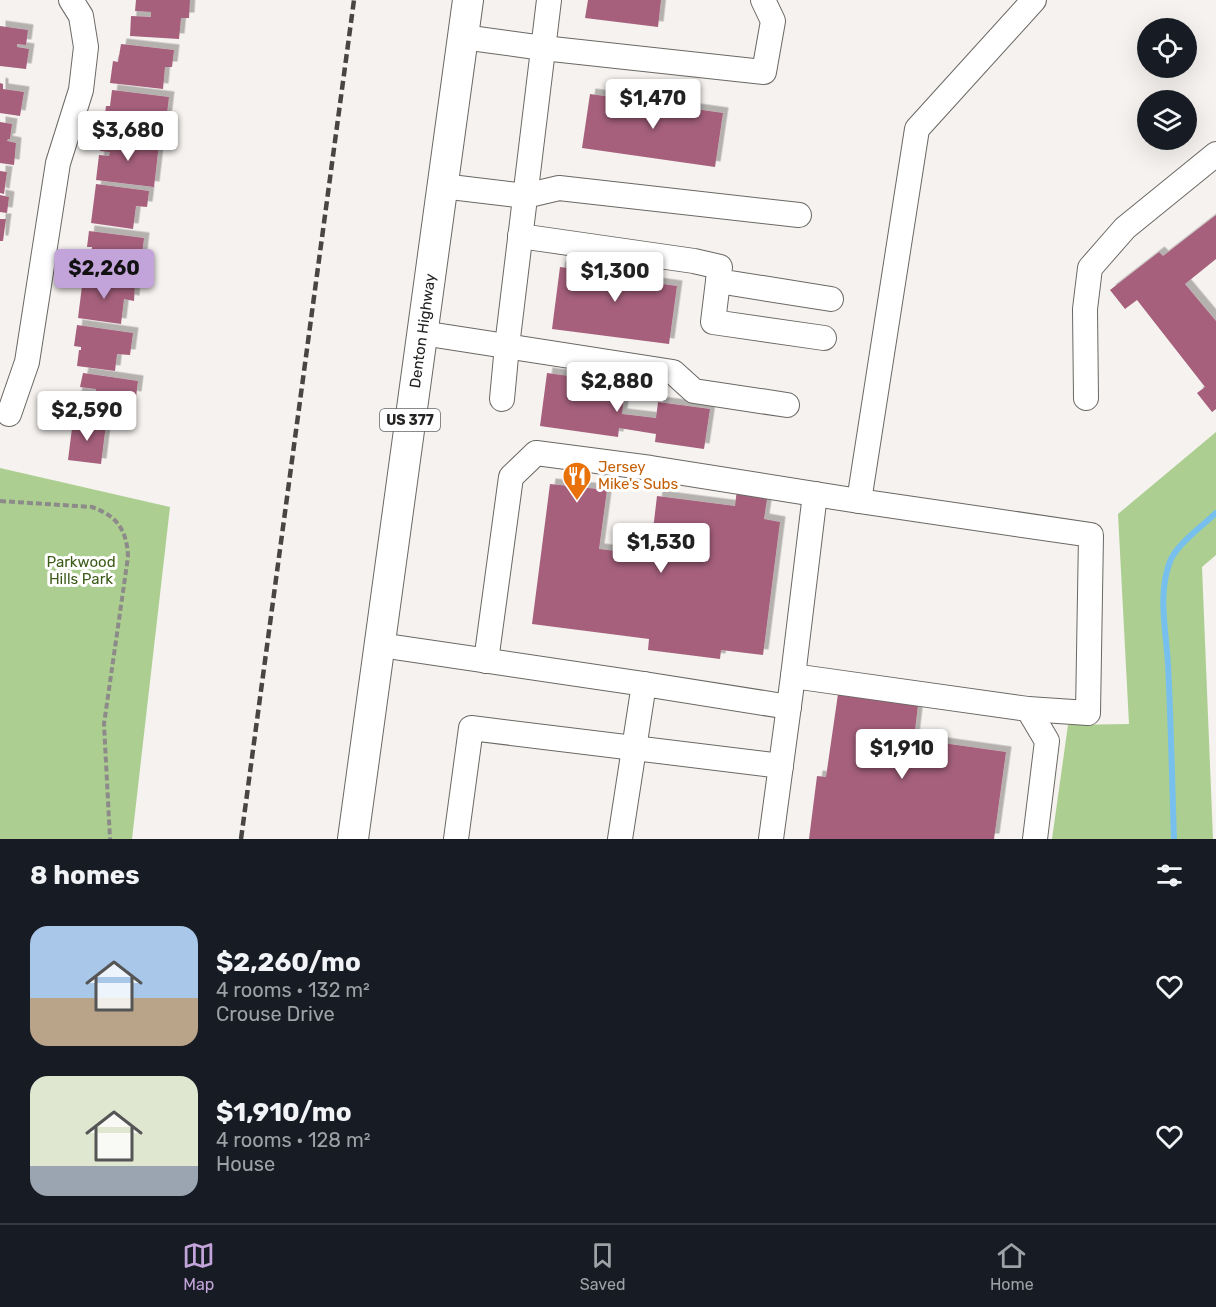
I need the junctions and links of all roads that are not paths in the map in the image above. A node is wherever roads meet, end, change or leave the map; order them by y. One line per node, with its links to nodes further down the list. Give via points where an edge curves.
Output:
1 (71, 0): 21 (street, via 81,16 86,47 81,90 57,163 27,362)
2 (468, 0): 6 (main road, Denton Highway / US 377)
3 (549, 0): 7 (street)
4 (763, 0): 7 (street, via 773,21 764,72)
5 (1034, 0): 23 (street, via 917,129)
6 (463, 37): 7 (street); 9 (main road, Denton Highway / US 377)
7 (543, 48): 10 (street)
8 (1216, 154): 18 (street, via 1125,228 1090,268 1085,309)
9 (442, 186): 10 (street); 15 (main road, Denton Highway / US 377)
10 (525, 196): 11 (street, via 559,188); 12 (street)
11 (799, 215)
12 (520, 236): 13 (street, via 720,267); 17 (street)
13 (718, 282): 14 (street); 16 (street, via 713,322)
14 (831, 299)
15 (422, 333): 17 (street); 24 (main road, Denton Highway / US 377)
16 (824, 338)
17 (507, 346): 19 (street); 20 (street, via 673,372 694,391)
18 (1086, 398)
19 (502, 399)
20 (787, 405)
21 (9, 414)
22 (815, 494): 23 (street); 25 (street, via 536,453 512,477); 26 (street)
23 (860, 501): 29 (street, via 1091,535 1088,713)
24 (380, 645): 25 (street); 32 (main road, Denton Highway / US 377)
25 (486, 660): 27 (street)
26 (793, 676): 28 (street); 29 (street)
27 (644, 684): 28 (street); 30 (street)
28 (789, 707): 31 (street)
29 (1028, 709): 36 (street, via 1047,741)
30 (634, 748): 31 (street); 33 (street, via 471,728); 34 (street)
31 (781, 766): 35 (street)
32 (353, 839)
33 (456, 839)
34 (620, 839)
35 (771, 839)
36 (1035, 839)

